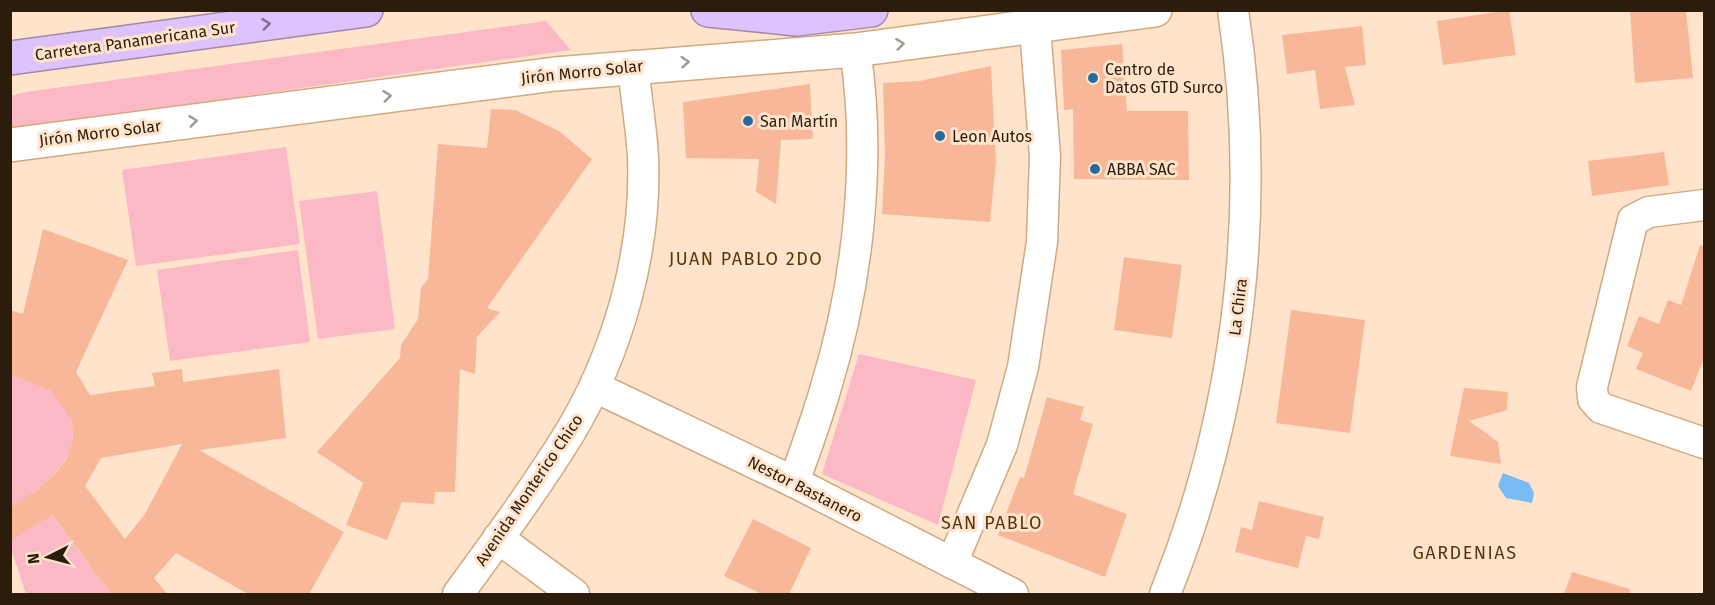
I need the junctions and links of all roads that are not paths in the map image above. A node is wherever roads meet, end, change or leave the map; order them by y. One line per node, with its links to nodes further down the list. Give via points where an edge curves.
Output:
1 (366, 10): 8 (highway, Carretera Panamericana Sur, one-way to 1)
2 (708, 10): 3 (highway, via 796,19)
3 (871, 10)
4 (1155, 10): 6 (street, Jirón Morro Solar)
5 (1233, 10): 20 (street, La Chira, via 1246,171 1242,286 1225,396 1204,481)
6 (1035, 28): 7 (street, Jirón Morro Solar, one-way to 6); 16 (street, via 1045,156 1042,242 1023,367 1002,445)
7 (855, 50): 9 (street, Jirón Morro Solar, one-way to 7); 14 (street, via 862,96 862,151 852,278 827,386)
8 (10, 58)
9 (633, 66): 10 (street, Jirón Morro Solar, one-way to 9); 12 (street, Avenida Monterico Chico, via 643,157 641,217 619,324)
10 (10, 145)
11 (1704, 205): 13 (street, via 1649,212 1633,220 1592,387 1593,399 1601,408)
12 (594, 387): 14 (street, Nestor Bastanero); 15 (street, Avenida Monterico Chico, via 569,434)
13 (1704, 443)
14 (794, 482): 16 (street, Nestor Bastanero)
15 (498, 538): 17 (street, Avenida Monterico Chico); 18 (street)
16 (952, 563): 19 (street, Nestor Bastanero)
17 (458, 594)
18 (574, 594)
19 (1013, 594)
20 (1165, 594)

